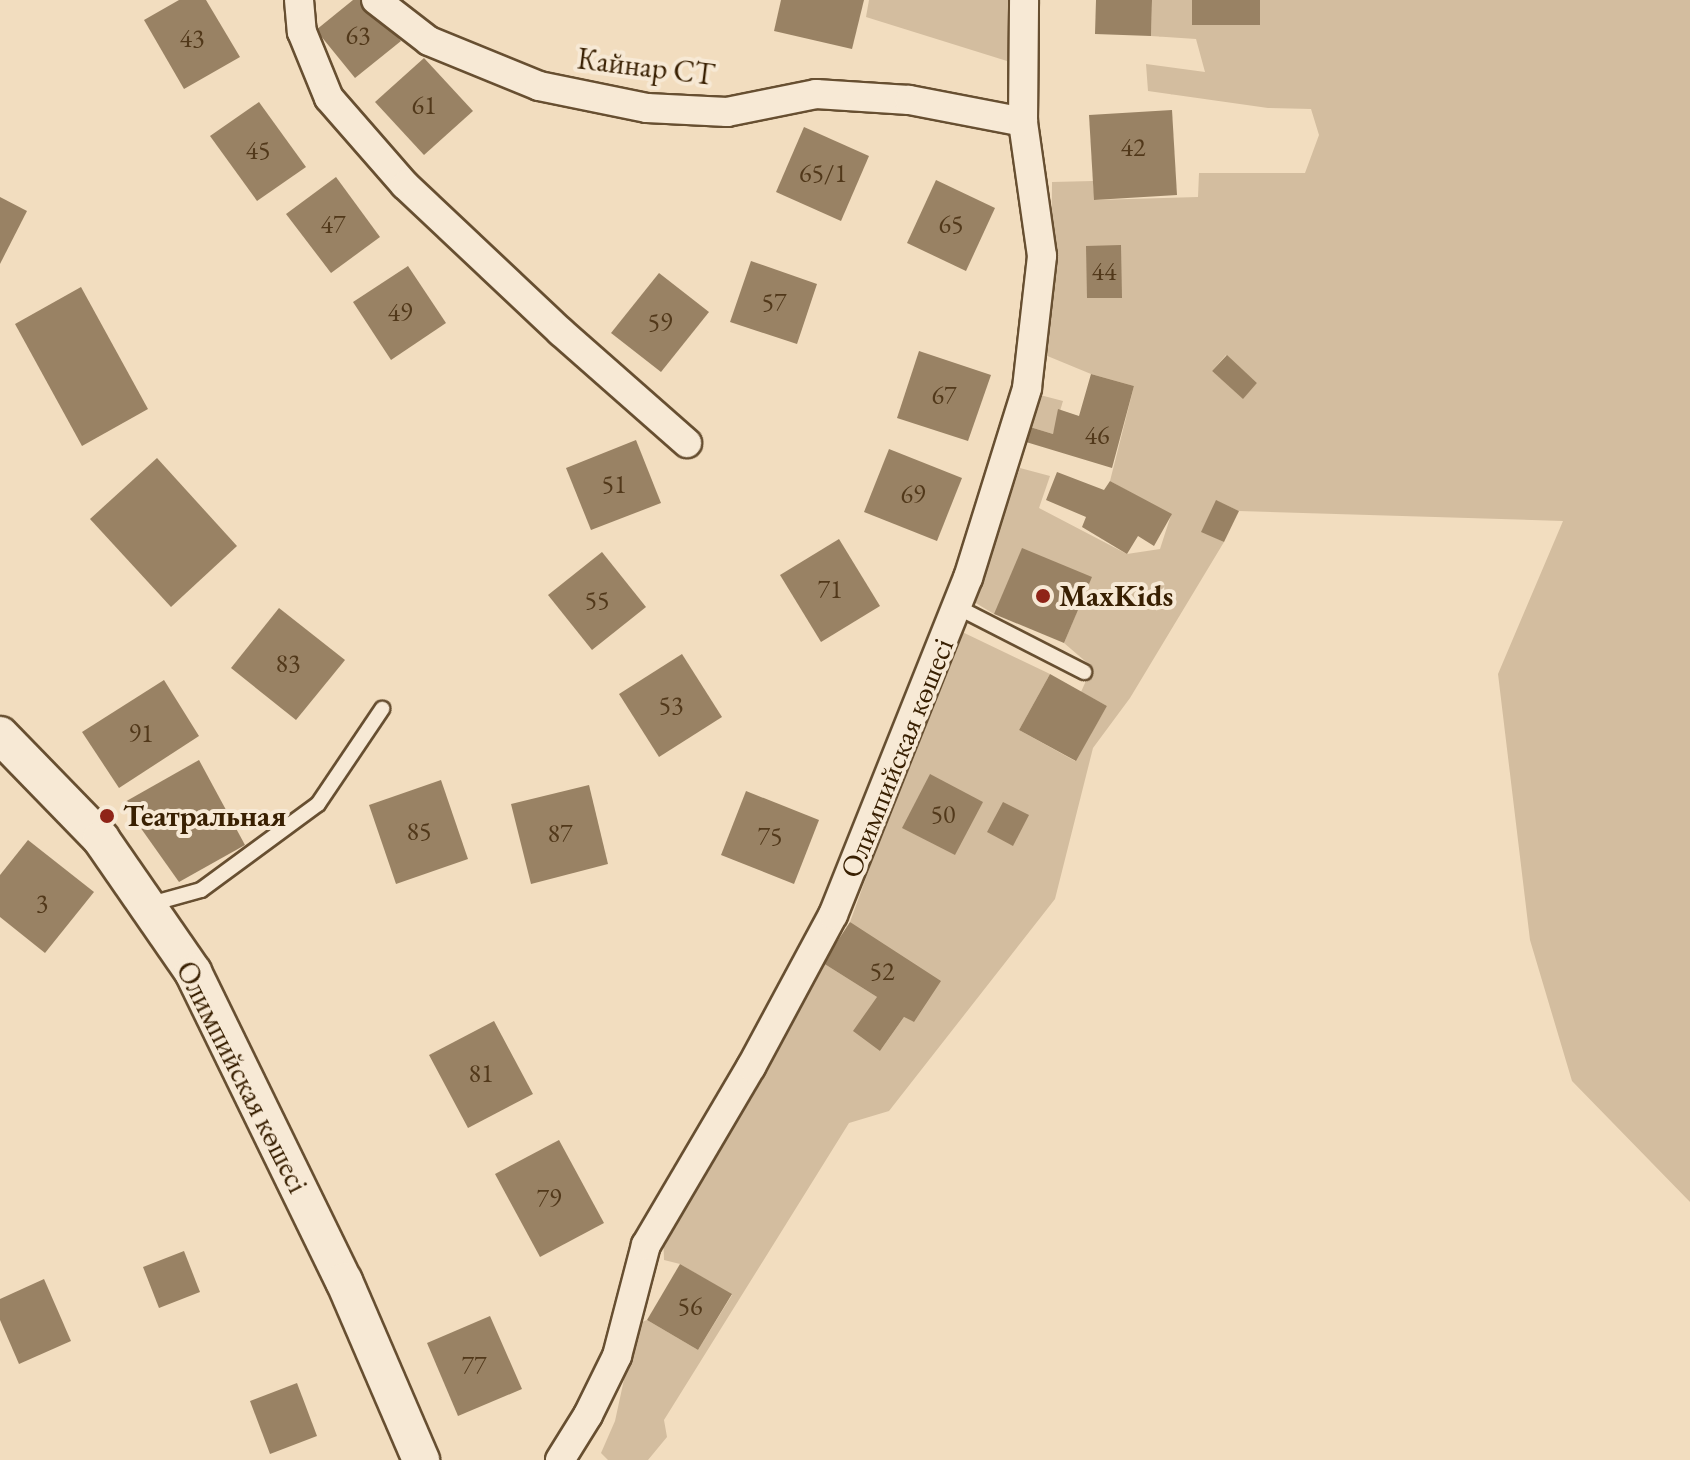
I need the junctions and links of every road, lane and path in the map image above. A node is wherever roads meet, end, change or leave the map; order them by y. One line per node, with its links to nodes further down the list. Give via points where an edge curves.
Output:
1 (299, 0): 5 (street, via 302,32 329,98 405,185)
2 (376, 0): 4 (street, Кайнар СТ, via 429,41 539,86 647,108 727,112 816,94 909,100)
3 (1024, 0): 4 (street, Олимпийская көшесі)
4 (1023, 122): 6 (street, Олимпийская көшесі, via 1042,256 1027,388)
5 (687, 443)
6 (957, 607): 7 (lane); 12 (street, Олимпийская көшесі, via 833,915 646,1245 617,1356)
7 (1084, 672)
8 (382, 709): 10 (lane, via 318,804 201,890)
9 (0, 735): 10 (street, Олимпийская көшесі, via 101,839)
10 (147, 905): 11 (street, Олимпийская көшесі, via 193,972 344,1281)
11 (421, 1460)
12 (560, 1460)

